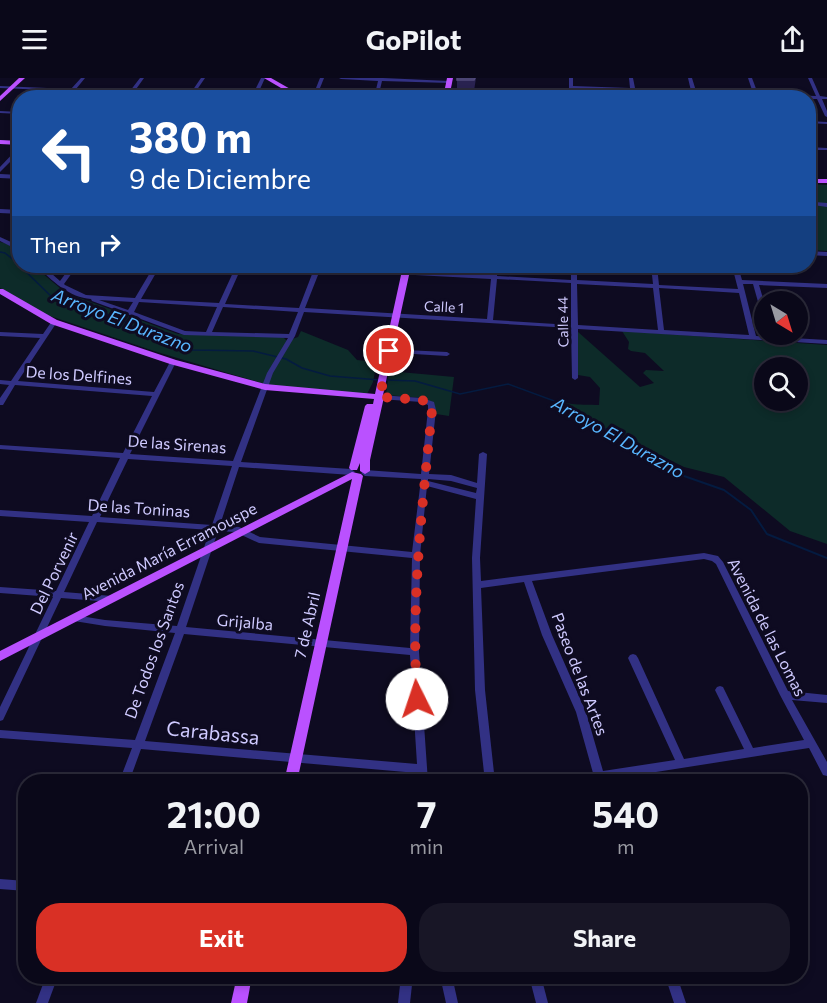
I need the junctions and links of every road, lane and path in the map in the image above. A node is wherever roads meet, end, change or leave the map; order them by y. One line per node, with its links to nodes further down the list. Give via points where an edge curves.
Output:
1 (16, 78): 11 (main road)
2 (22, 78): 11 (main road)
3 (83, 78): 13 (street)
4 (142, 78): 14 (street)
5 (265, 78): 15 (main road)
6 (273, 78): 16 (main road)
7 (341, 78): 9 (street)
8 (571, 78): 12 (street)
9 (381, 79): 10 (street)
10 (446, 80)
11 (6, 87): 13 (street); 19 (main road); 23 (main road)
12 (571, 87): 17 (street)
13 (73, 90)
14 (133, 90)
15 (288, 90)
16 (296, 90)
17 (618, 90)
18 (816, 91): 21 (street)
19 (0, 94)
20 (816, 98): 21 (street)
21 (819, 98): 22 (street); 24 (street)
22 (827, 98)
23 (0, 99)
24 (827, 116)
25 (12, 157): 26 (street)
26 (0, 170)
27 (48, 273): 42 (street, Calle 1)
28 (70, 273): 42 (street)
29 (153, 273): 49 (street)
30 (236, 273): 50 (street)
31 (316, 273): 51 (street, De Todos los Santos)
32 (403, 273): 53 (main road, 7 de Abril)
33 (449, 273): 38 (street)
34 (494, 273): 38 (street)
35 (574, 273): 39 (street, Calle 44)
36 (655, 273): 43 (street)
37 (736, 273): 40 (street)
38 (494, 277): 39 (street); 55 (street)
39 (574, 281): 43 (street); 56 (street, Calle 44)
40 (738, 282): 41 (street); 46 (street)
41 (755, 282): 44 (street); 47 (street)
42 (62, 285): 48 (street, Calle 1)
43 (656, 286): 46 (street); 57 (street)
44 (827, 286)
45 (0, 291): 54 (main road)
46 (740, 291): 62 (street)
47 (758, 291)
48 (86, 297): 49 (street, Calle 1); 52 (street)
49 (137, 300): 50 (street, Calle 1); 52 (street)
50 (221, 305): 51 (street, Calle 1); 59 (street)
51 (303, 310): 53 (street, Calle 1); 61 (street, De Todos los Santos)
52 (130, 313): 59 (street, via 184,333)
53 (394, 316): 55 (street, Calle 1); 65 (main road, 7 de Abril)
54 (54, 322): 60 (street); 67 (main road)
55 (490, 322): 56 (street, Calle 1)
56 (575, 327): 57 (street, Calle 1); 68 (street, Calle 44)
57 (661, 332): 62 (street, Calle 1)
58 (0, 334): 60 (street)
59 (208, 334): 61 (street)
60 (44, 336): 70 (street)
61 (292, 336): 71 (street, De Todos los Santos)
62 (753, 338)
63 (808, 340): 64 (street, Calle 1)
64 (827, 342)
65 (386, 351): 66 (street); 73 (main road, 7 de Abril)
66 (447, 354)
67 (173, 362): 71 (main road); 72 (street, Del Porvenir)
68 (575, 378)
69 (0, 382): 70 (street, De los Delfines)
70 (14, 383): 72 (street, De los Delfines); 74 (street)
71 (266, 387): 73 (main road); 78 (street, De Todos los Santos)
72 (156, 394): 77 (street, Del Porvenir)
73 (376, 397): 79 (main road, 7 de Abril, via 365,460); 80 (street, via 431,404)
74 (0, 403)
75 (0, 447): 77 (street, De las Sirenas)
76 (483, 454): 81 (street)
77 (125, 456): 78 (street, De las Sirenas); 83 (street, Del Porvenir)
78 (236, 464): 79 (street, De las Sirenas); 84 (street, De Todos los Santos)
79 (358, 472): 80 (street, De las Sirenas); 85 (main road, Avenida María Erramouspe); 86 (main road, 7 de Abril)
80 (425, 480): 81 (street); 81 (street, De las Sirenas, via 456,479); 88 (street)
81 (481, 488): 90 (street)
82 (0, 513): 83 (street, De las Toninas)
83 (96, 520): 84 (street, De las Toninas); 92 (street, Del Porvenir)
84 (214, 529): 85 (street, De las Toninas); 87 (street, De Todos los Santos)
85 (243, 531): 86 (street, De las Toninas, via 259,540); 87 (main road, Avenida María Erramouspe)
86 (342, 548): 88 (street, De las Toninas); 97 (main road, 7 de Abril)
87 (207, 551): 93 (main road, Avenida María Erramouspe); 95 (street, De Todos los Santos)
88 (416, 555): 98 (street)
89 (527, 579): 90 (street); 102 (street, Avenida de las Lomas, via 704,556 715,558); 117 (street, Paseo de las Artes, via 581,712)
90 (477, 585): 116 (street, via 480,690)
91 (0, 590): 92 (street)
92 (60, 596): 93 (street); 96 (street, Del Porvenir)
93 (112, 598): 94 (main road, Avenida María Erramouspe)
94 (74, 618): 95 (street, Grijalba); 96 (main road, Avenida María Erramouspe)
95 (181, 631): 97 (street, Grijalba); 106 (street, De Todos los Santos)
96 (40, 635): 99 (main road, Avenida María Erramouspe); 104 (street, Del Porvenir)
97 (321, 644): 98 (street, Grijalba); 109 (main road, 7 de Abril)
98 (414, 652): 111 (street)
99 (0, 656)
100 (633, 658): 110 (street)
101 (720, 690): 108 (street)
102 (784, 695): 103 (street); 107 (street, Avenida de las Lomas)
103 (827, 699)
104 (0, 717)
105 (0, 734): 106 (street, Carabassa)
106 (138, 743): 109 (street, Carabassa); 113 (street, De Todos los Santos)
107 (811, 743): 108 (street); 112 (street, Avenida de las Lomas)
108 (750, 752): 110 (street)
109 (295, 760): 111 (street, Carabassa); 114 (main road, 7 de Abril)
110 (681, 763): 118 (street)
111 (422, 770): 115 (street)
112 (827, 772)
113 (127, 774)
114 (292, 774)
115 (422, 774)
116 (488, 774)
117 (599, 774)
118 (622, 774)
119 (0, 884): 120 (street)
120 (18, 885)
121 (48, 984): 127 (street)
122 (243, 984): 128 (main road)
123 (406, 984): 129 (street)
124 (448, 984): 130 (street)
125 (536, 984): 131 (street)
126 (674, 984): 132 (street)
127 (42, 1003)
128 (239, 1003)
129 (404, 1003)
130 (452, 1003)
131 (542, 1003)
132 (680, 1003)

